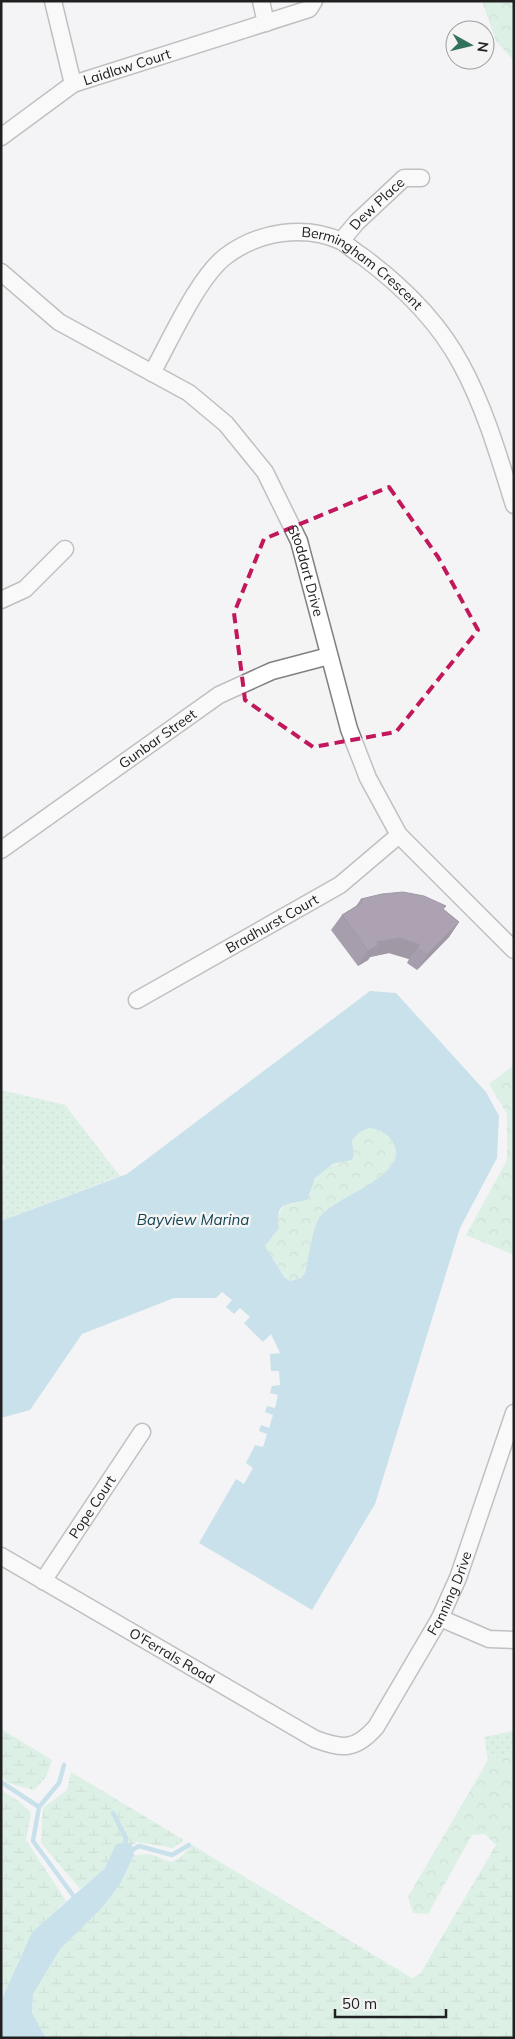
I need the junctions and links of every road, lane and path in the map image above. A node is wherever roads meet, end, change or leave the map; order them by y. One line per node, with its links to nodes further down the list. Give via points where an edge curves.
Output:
1 (53, 1): 5 (street)
2 (261, 1): 4 (street)
3 (314, 1): 4 (street, Laidlaw Court, via 309,9)
4 (266, 22): 5 (street, Laidlaw Court)
5 (73, 84): 6 (street, Laidlaw Court)
6 (1, 137)
7 (421, 178): 8 (street, Dew Place, via 404,178)
8 (341, 241): 10 (street, Bermingham Crescent, via 309,232 274,234 250,241 225,257 202,281); 11 (street, Bermingham Crescent, via 398,285 437,326 461,364 478,400)
9 (3, 279): 10 (street, Stoddart Drive, via 59,322)
10 (152, 373): 14 (street, Stoddart Drive, via 189,393 226,424 265,472 299,541)
11 (514, 505)
12 (65, 549): 13 (street, via 24,589)
13 (1, 600)
14 (329, 656): 15 (street, Stoddart Drive, via 349,729 368,778); 16 (street, Gunbar Street, via 272,671 219,695)
15 (399, 835): 17 (street, Stoddart Drive); 18 (street, Bradhurst Court, via 340,885)
16 (1, 850)
17 (514, 950)
18 (137, 1000)
19 (514, 1413): 23 (street, Fanning Drive, via 468,1552)
20 (142, 1432): 22 (street, Pope Court)
21 (1, 1556): 22 (street, O'Ferrals Road)
22 (43, 1581): 25 (street, O'Ferrals Road, via 300,1731 327,1744)
23 (440, 1618): 24 (street, via 489,1639); 25 (street, Fanning Drive, via 376,1727 365,1740)
24 (514, 1640)
25 (345, 1747)

